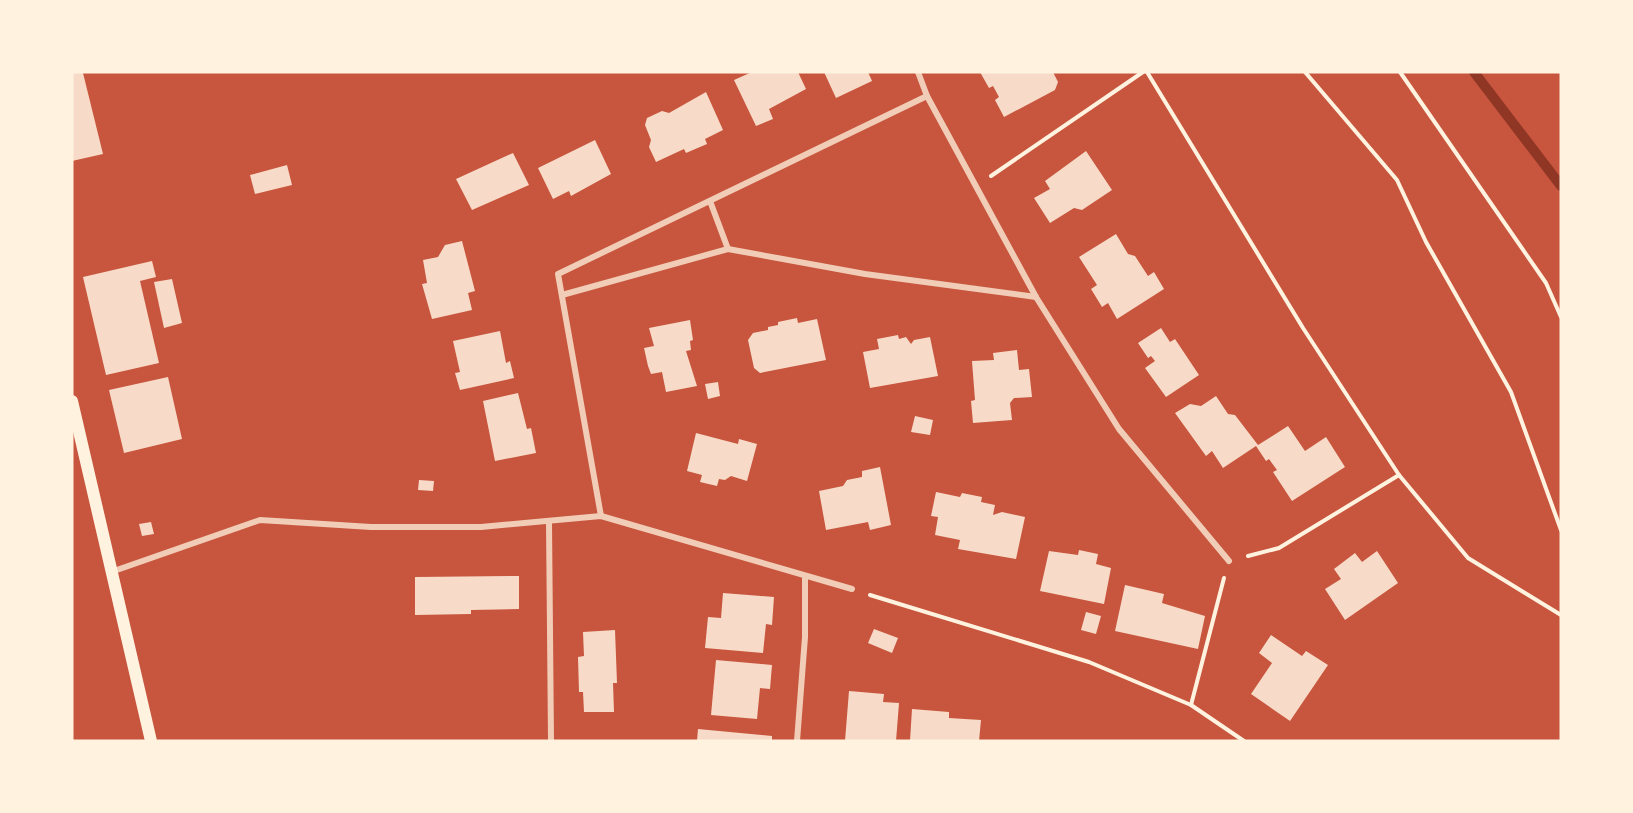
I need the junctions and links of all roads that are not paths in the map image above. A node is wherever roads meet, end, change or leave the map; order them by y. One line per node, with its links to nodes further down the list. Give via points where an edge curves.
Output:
1 (918, 72): 2 (street)
2 (927, 96): 3 (street); 6 (street)
3 (710, 201): 4 (street); 5 (street, via 558,274)
4 (728, 249): 5 (street); 6 (street, via 865,274)
5 (562, 294): 8 (street)
6 (1036, 297): 10 (street, via 1119,429)
7 (72, 401): 11 (main road)
8 (601, 516): 9 (street); 12 (street)
9 (549, 522): 11 (street, via 404,527 260,520); 15 (street)
10 (1229, 561)
11 (111, 572): 14 (main road)
12 (805, 576): 13 (street); 16 (street)
13 (852, 589)
14 (151, 741)
15 (551, 741)
16 (797, 741)

